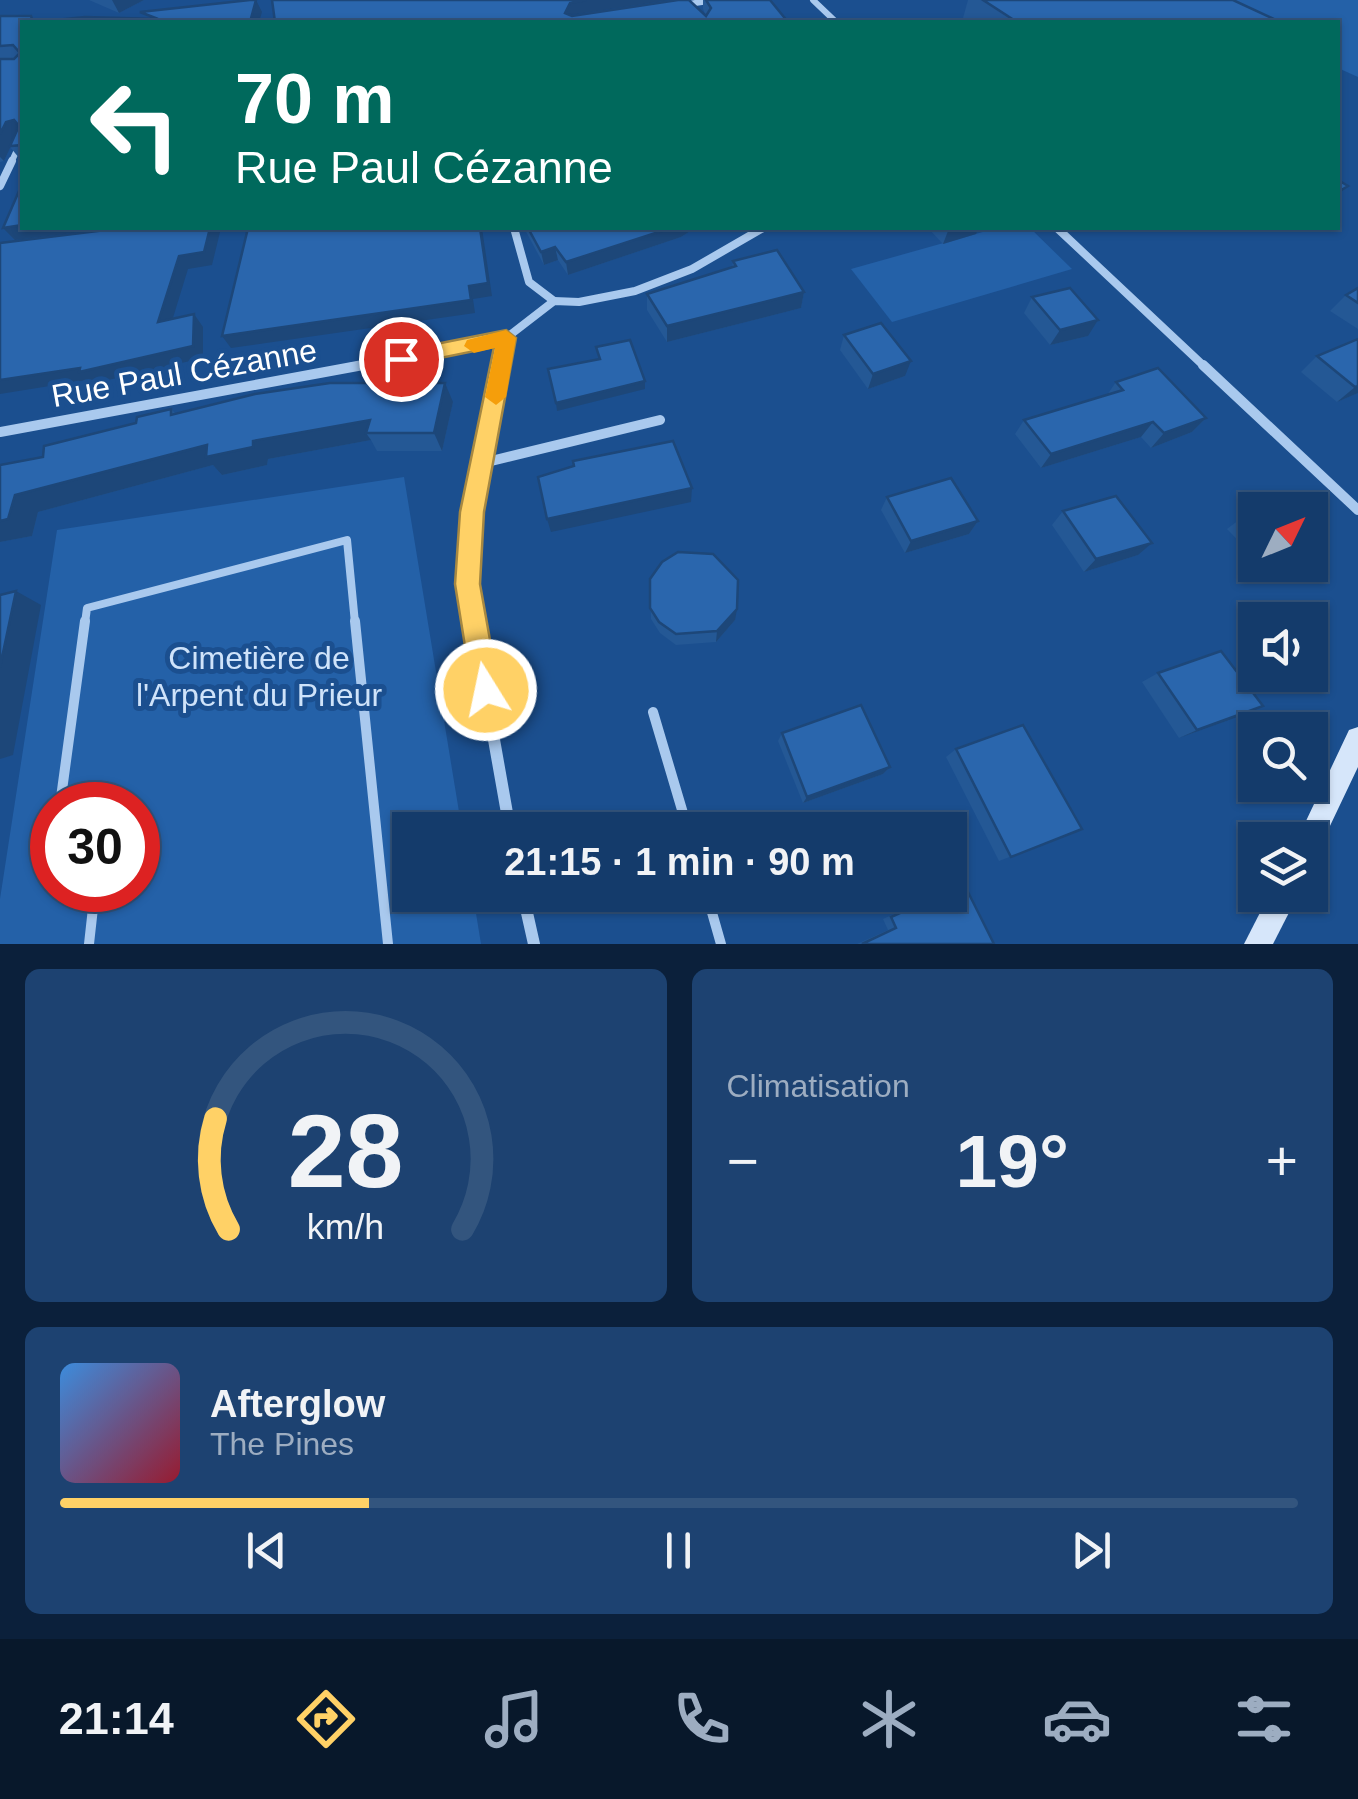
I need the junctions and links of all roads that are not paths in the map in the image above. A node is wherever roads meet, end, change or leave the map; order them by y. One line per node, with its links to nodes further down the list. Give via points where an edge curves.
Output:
1 (715, 0): 3 (street)
2 (813, 0): 6 (street)
3 (692, 4): 4 (street); 5 (street)
4 (674, 6)
5 (700, 17)
6 (834, 20)
7 (20, 143): 8 (street)
8 (0, 186)
9 (515, 230): 12 (street, via 529,282)
10 (760, 230): 12 (street, via 720,258 584,303)
11 (1059, 230): 17 (street)
12 (554, 301): 13 (street, Rue Paul Cézanne)
13 (506, 338): 15 (street, Rue Paul Cézanne); 16 (street)
14 (660, 420): 16 (street)
15 (0, 432)
16 (483, 463): 21 (street, via 467,584)
17 (1358, 510)
18 (654, 712): 22 (lane)
19 (1358, 739): 23 (street)
20 (63, 782): 29 (lane, via 86,608 347,540)
21 (507, 812)
22 (683, 812)
23 (1319, 822)
24 (93, 912): 28 (lane)
25 (527, 912): 30 (street)
26 (712, 912): 31 (lane)
27 (1275, 912): 32 (street)
28 (90, 944)
29 (388, 944)
30 (534, 944)
31 (722, 944)
32 (1258, 944)

